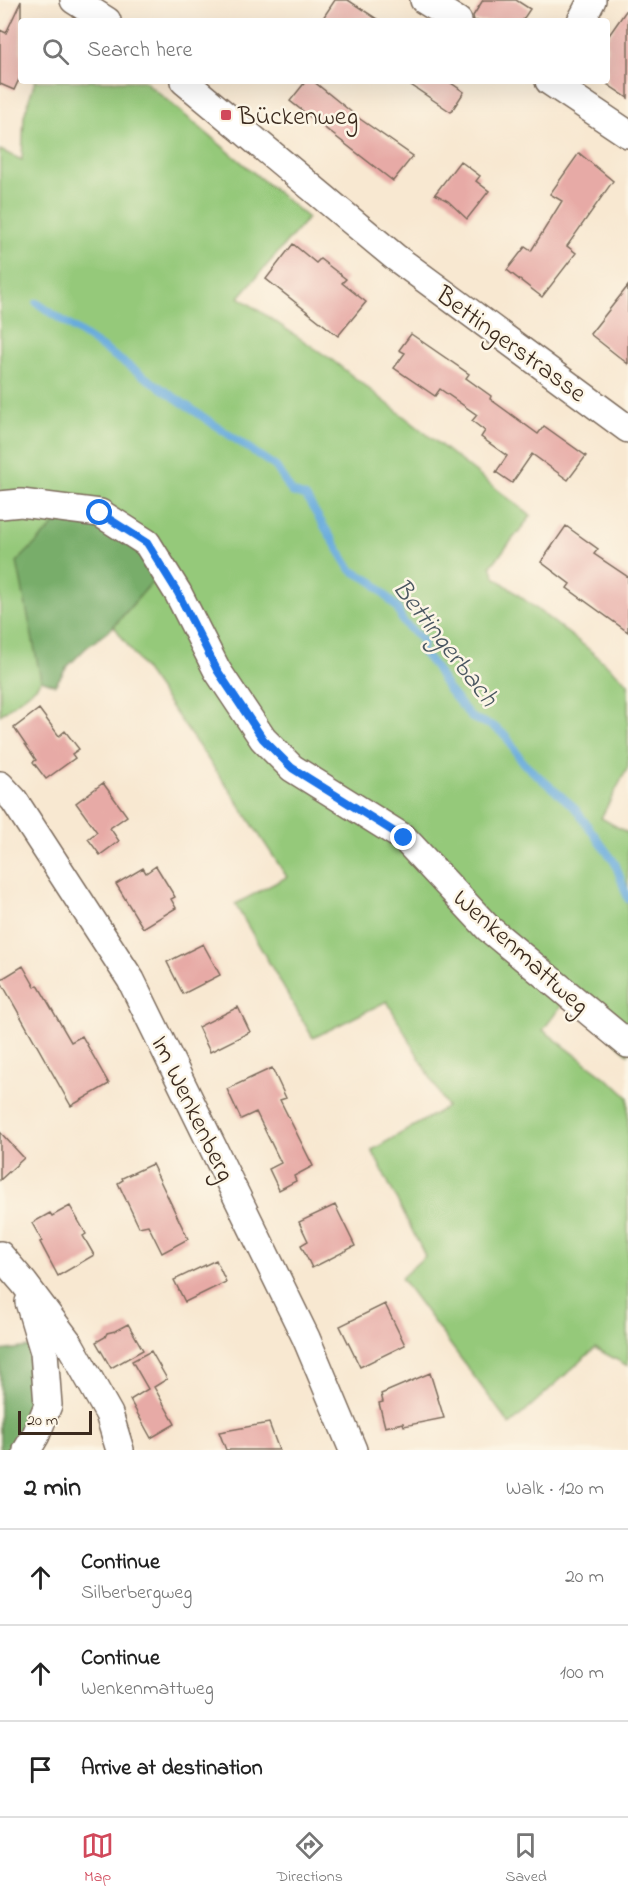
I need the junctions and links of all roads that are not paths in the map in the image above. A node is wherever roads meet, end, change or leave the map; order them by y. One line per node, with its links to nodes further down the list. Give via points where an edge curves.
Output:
1 (74, 0): 4 (street)
2 (424, 0): 5 (street)
3 (592, 0): 6 (street)
4 (102, 18)
5 (453, 18)
6 (583, 18)
7 (188, 84): 10 (street, Bettingerstrasse, via 395,257)
8 (553, 84): 9 (street)
9 (628, 134)
10 (628, 429)
11 (0, 506): 13 (street, Wenkenmattweg, via 21,503 100,513 147,543 178,593 217,670 263,739 292,768 404,838 488,928)
12 (0, 785): 18 (street, Im Wenkenberg, via 14,800 131,980 306,1338)
13 (628, 1044)
14 (0, 1255): 15 (street)
15 (24, 1283): 16 (street, via 44,1352 48,1405); 17 (street, via 75,1353 109,1414)
16 (27, 1450)
17 (120, 1450)
18 (353, 1450)

